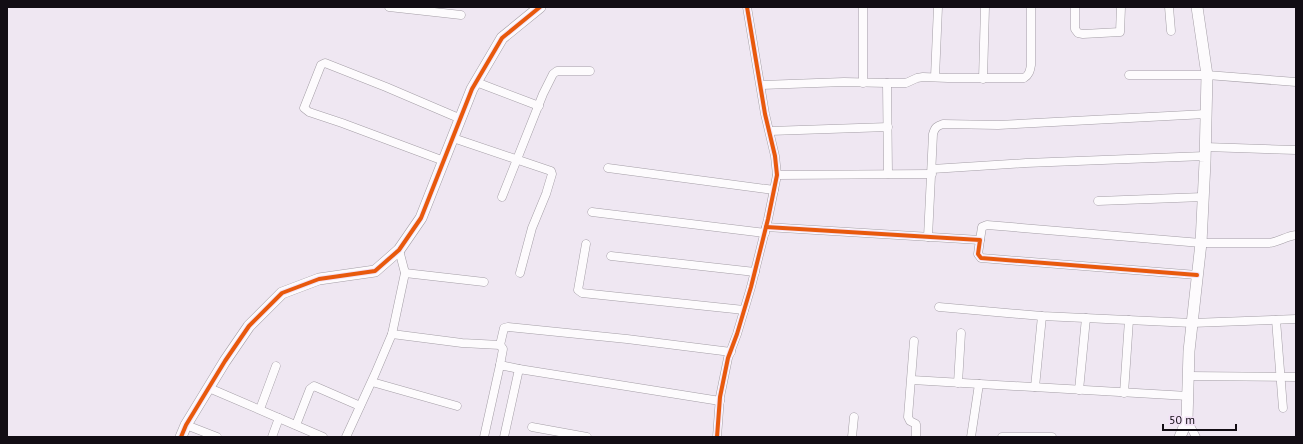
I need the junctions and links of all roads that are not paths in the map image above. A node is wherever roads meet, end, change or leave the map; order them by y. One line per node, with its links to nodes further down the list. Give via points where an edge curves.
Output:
1 (389, 7): 12 (street)
2 (540, 7): 19 (street, via 502,38)
3 (747, 7): 23 (street)
4 (863, 7): 20 (street)
5 (938, 7): 17 (street)
6 (985, 7): 18 (street)
7 (1030, 7): 18 (street, via 1031,65 1027,77)
8 (1075, 7): 9 (street, via 1075,29 1083,34 1120,32)
9 (1122, 7)
10 (1169, 7): 13 (street)
11 (1197, 7): 16 (street)
12 (461, 15)
13 (1171, 31)
14 (590, 70): 24 (street, via 555,72)
15 (1129, 75): 16 (street)
16 (1207, 75): 21 (street); 25 (street)
17 (935, 78): 18 (street); 22 (street, via 923,77 906,82)
18 (983, 79)
19 (476, 82): 24 (street); 26 (street)
20 (863, 82): 22 (street); 23 (street)
21 (1296, 82)
22 (887, 83): 27 (street)
23 (761, 85): 28 (street)
24 (539, 106): 32 (street)
25 (1206, 114): 31 (street); 35 (street, via 998,125 943,124 934,129)
26 (461, 119): 29 (street); 33 (street, via 325,63 321,65 304,108 309,112)
27 (888, 128): 28 (street); 36 (street)
28 (770, 131): 37 (street)
29 (453, 138): 32 (street); 33 (street)
30 (1296, 150): 31 (street)
31 (1205, 151): 35 (street); 40 (street)
32 (516, 160): 39 (street); 53 (street, via 551,171 552,174 532,228)
33 (444, 161): 49 (street, via 421,218)
34 (608, 168): 38 (street)
35 (932, 172): 36 (street); 45 (street)
36 (888, 174): 37 (street)
37 (777, 175): 38 (street)
38 (774, 190): 43 (street)
39 (502, 197)
40 (1203, 197): 41 (street); 47 (street)
41 (1098, 201)
42 (592, 212): 43 (street)
43 (766, 230): 45 (street); 51 (street)
44 (1296, 235): 47 (street, via 1269,243)
45 (928, 237): 46 (street)
46 (980, 240): 47 (street, via 982,228 987,225); 54 (street, via 978,254 981,258)
47 (1201, 243): 54 (street)
48 (586, 244): 57 (street, via 578,290 582,294)
49 (399, 250): 52 (street); 80 (street, via 375,271 319,279 282,293 249,326)
50 (611, 256): 51 (street)
51 (755, 272): 57 (street)
52 (405, 273): 55 (street); 65 (street)
53 (520, 273)
54 (1197, 275): 63 (street)
55 (484, 282)
56 (939, 306): 58 (street)
57 (744, 310): 68 (street)
58 (1042, 316): 59 (street); 79 (street)
59 (1086, 318): 61 (street); 81 (street)
60 (1296, 319): 62 (street)
61 (1129, 320): 63 (street); 82 (street)
62 (1276, 320): 63 (street); 74 (street)
63 (1192, 323): 72 (street)
64 (960, 333): 77 (street)
65 (392, 334): 67 (street); 76 (street)
66 (914, 341): 75 (street)
67 (500, 345): 68 (street, via 502,330 508,327); 69 (street, via 503,350)
68 (731, 352): 84 (street)
69 (500, 365): 71 (street); 101 (street)
70 (276, 366): 88 (street)
71 (519, 369): 84 (street); 102 (street)
72 (1188, 376): 74 (street); 83 (street)
73 (1296, 377): 74 (street)
74 (1281, 378): 87 (street)
75 (912, 380): 77 (street); 106 (street, via 908,417 916,424)
76 (372, 382): 85 (street); 86 (street)
77 (958, 383): 78 (street)
78 (979, 384): 79 (street); 107 (street)
79 (1035, 387): 81 (street)
80 (209, 388): 88 (street); 92 (street)
81 (1079, 390): 82 (street)
82 (1124, 393): 83 (street)
83 (1188, 396): 91 (street)
84 (720, 401): 104 (street)
85 (360, 406): 93 (street, via 314,386 310,389); 100 (street)
86 (457, 406)
87 (1283, 408)
88 (260, 409): 90 (street)
89 (854, 417): 105 (street)
90 (279, 418): 93 (street); 99 (street)
91 (1187, 420): 109 (street); 110 (street)
92 (186, 425): 97 (street); 98 (street)
93 (296, 425): 95 (street)
94 (532, 427): 103 (street)
95 (320, 436)
96 (1002, 436): 108 (street)
97 (181, 437)
98 (217, 437)
99 (272, 437)
100 (346, 437)
101 (484, 437)
102 (504, 437)
103 (587, 437)
104 (717, 437)
105 (852, 437)
106 (916, 437)
107 (971, 437)
108 (1052, 437)
109 (1180, 437)
110 (1196, 437)

